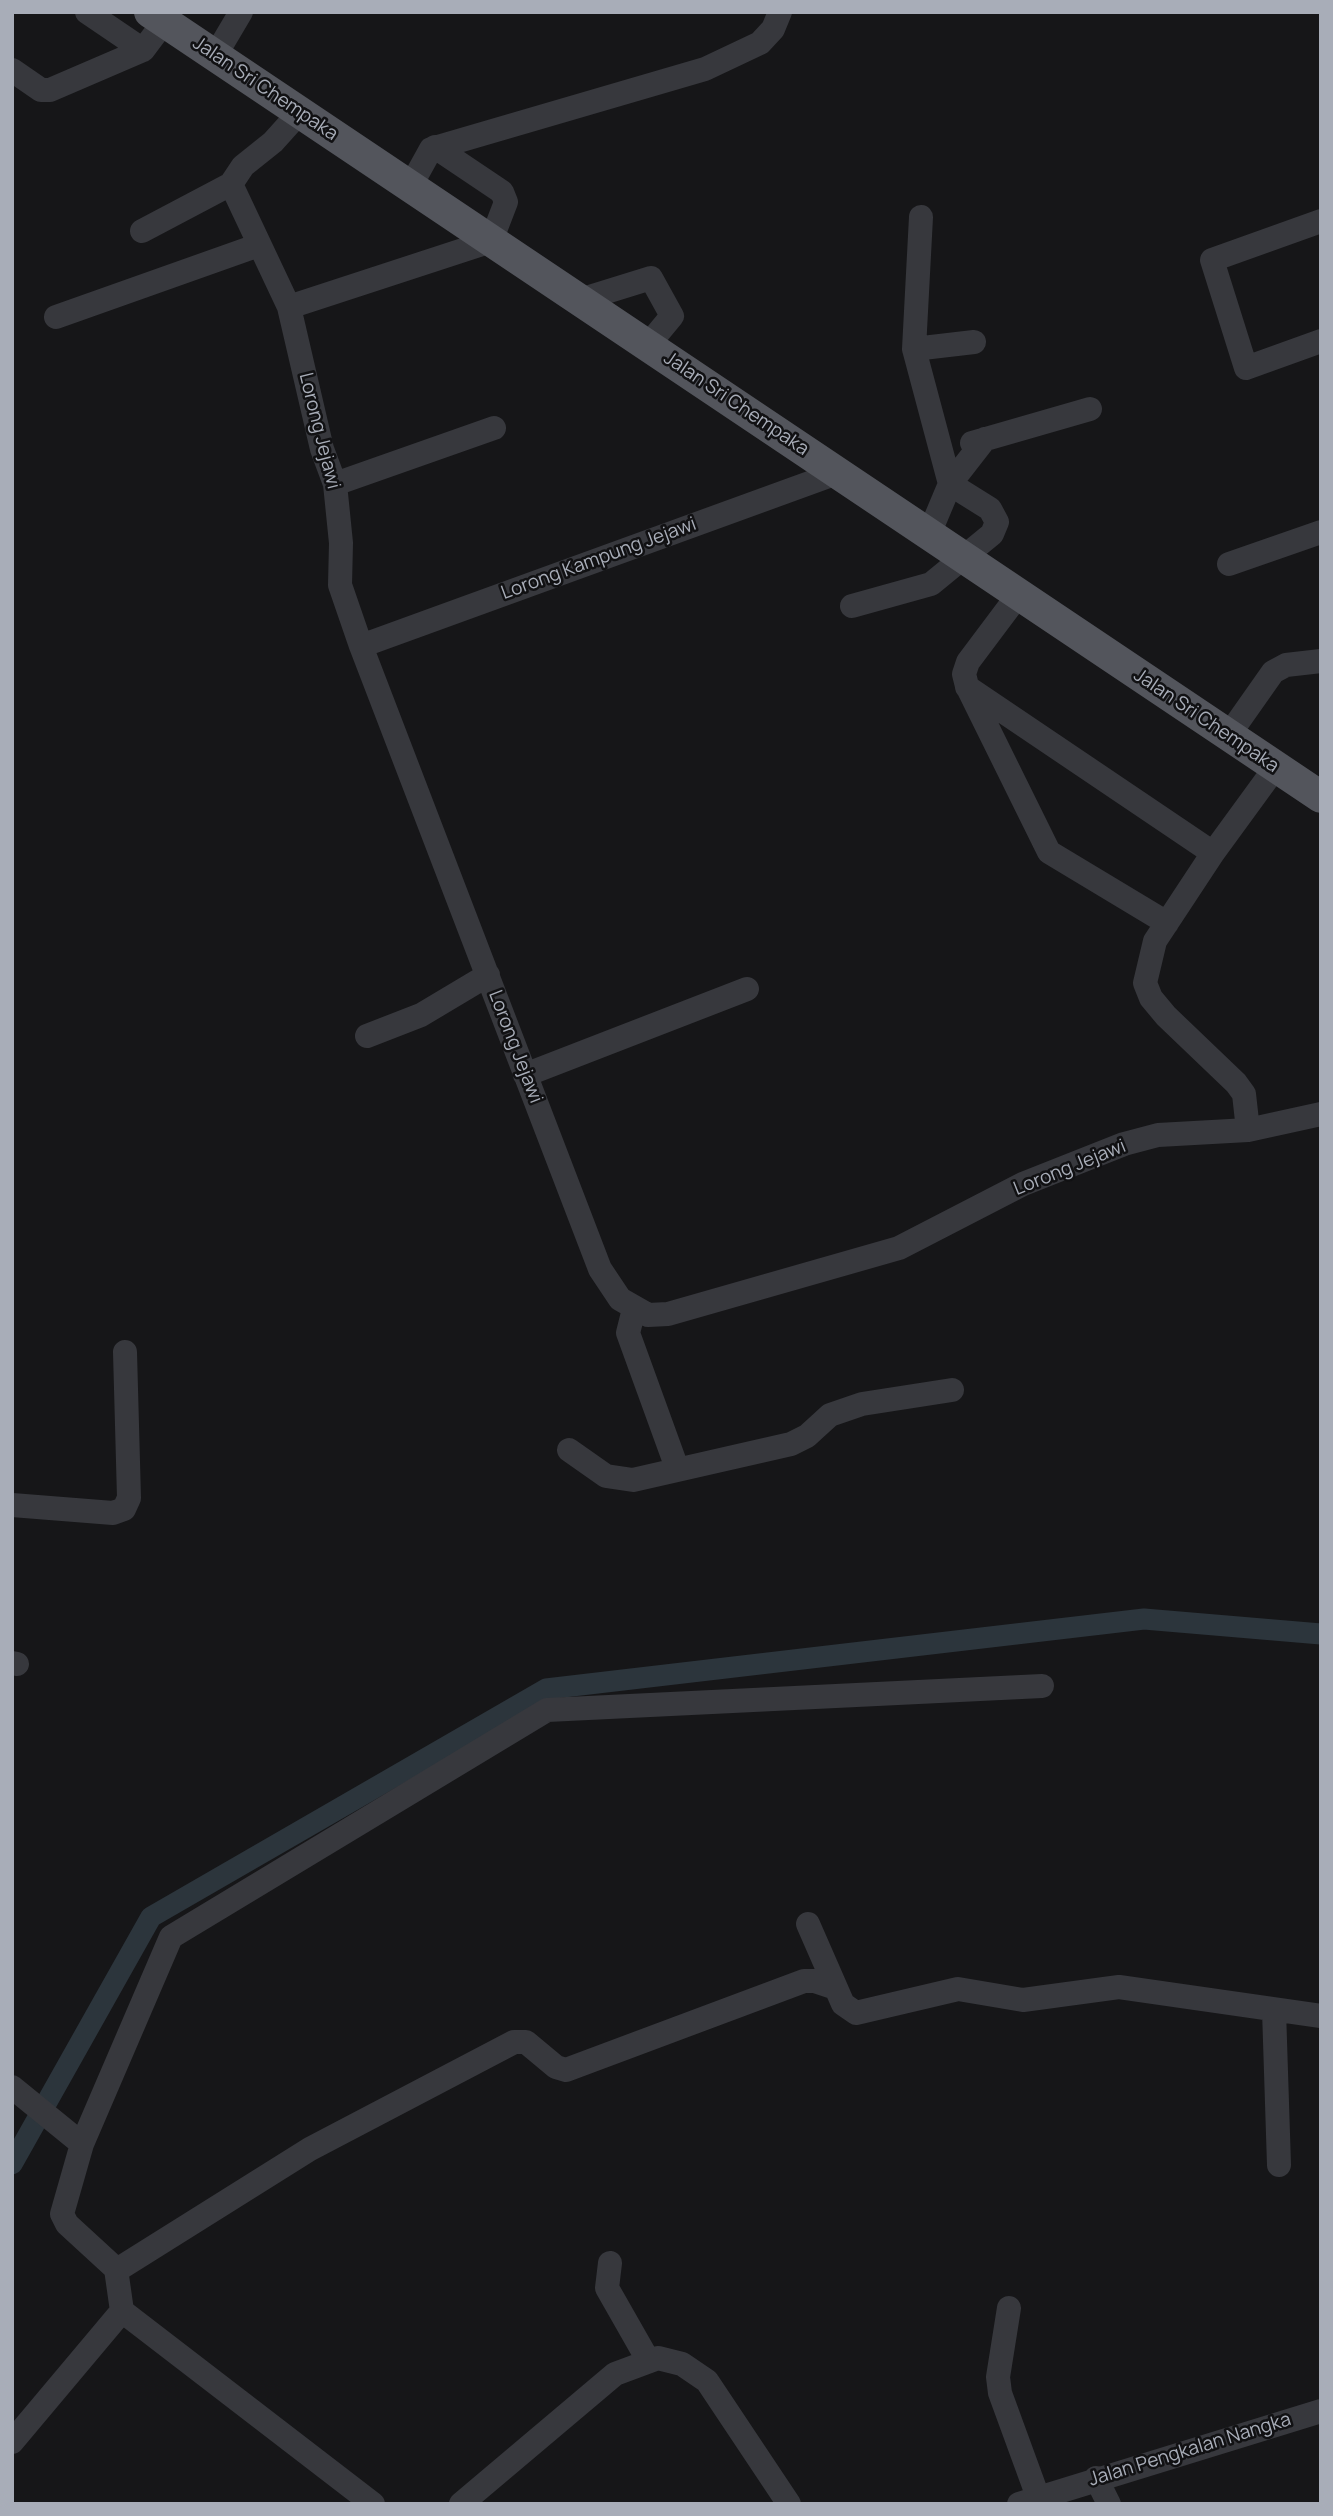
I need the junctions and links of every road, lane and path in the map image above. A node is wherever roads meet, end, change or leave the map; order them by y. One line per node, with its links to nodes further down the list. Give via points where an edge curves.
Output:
1 (87, 12): 5 (street)
2 (241, 12): 6 (street)
3 (780, 12): 9 (street, via 760,43 705,69)
4 (157, 17): 5 (street); 6 (main road, Jalan Sri Chempaka)
5 (143, 50): 7 (street, via 46,91)
6 (215, 56): 8 (main road, Jalan Sri Chempaka)
7 (12, 71)
8 (300, 113): 10 (street, via 243,166); 11 (main road, Jalan Sri Chempaka)
9 (435, 147): 11 (street); 15 (street, via 502,192 506,202)
10 (231, 184): 14 (street); 16 (street, Lorong Jejawi)
11 (410, 187): 15 (main road, Jalan Sri Chempaka)
12 (920, 217): 23 (street)
13 (1321, 221): 20 (street, via 1212,260 1246,368)
14 (142, 231)
15 (491, 241): 17 (main road, Jalan Sri Chempaka); 18 (street)
16 (258, 245): 18 (street, Lorong Jejawi); 19 (street)
17 (580, 300): 22 (main road, Jalan Sri Chempaka); 22 (street, via 651,278 673,316)
18 (289, 307): 29 (street, Lorong Jejawi, via 322,449)
19 (56, 317)
20 (1321, 341)
21 (974, 342): 23 (street)
22 (648, 345): 28 (main road, Jalan Sri Chempaka)
23 (914, 349): 27 (street)
24 (1090, 409): 26 (street)
25 (494, 428): 29 (street)
26 (985, 439): 27 (street); 30 (street)
27 (941, 452): 30 (street)
28 (837, 473): 32 (main road, Jalan Sri Chempaka); 37 (street, Lorong Kampung Jejawi)
29 (335, 484): 37 (street, Lorong Jejawi, via 340,585)
30 (950, 484): 32 (street); 33 (street, via 990,509 997,522 992,534)
31 (1321, 532): 34 (street)
32 (929, 534): 33 (main road, Jalan Sri Chempaka)
33 (963, 557): 35 (main road, Jalan Sri Chempaka); 36 (street, via 931,584)
34 (1229, 564)
35 (1019, 594): 39 (street, via 968,662 964,674); 40 (main road, Jalan Sri Chempaka)
36 (852, 606)
37 (361, 646): 45 (street, Lorong Jejawi)
38 (1321, 661): 40 (street, via 1286,665 1273,672)
39 (967, 687): 43 (street); 44 (street, via 1049,852)
40 (1228, 736): 41 (main road, Jalan Sri Chempaka)
41 (1275, 768): 42 (main road, Jalan Sri Chempaka); 43 (street)
42 (1321, 797)
43 (1213, 853): 44 (street)
44 (1167, 923): 50 (street, via 1153,946 1145,983 1166,1016 1244,1094)
45 (488, 975): 47 (street, via 421,1015); 48 (street, Lorong Jejawi)
46 (747, 989): 48 (street)
47 (367, 1036)
48 (525, 1075): 51 (street, Lorong Jejawi, via 600,1269 609,1286)
49 (1321, 1114): 50 (street, Lorong Jejawi)
50 (1248, 1130): 51 (street, Lorong Jejawi, via 1158,1135 1124,1144 1023,1184 900,1248 668,1314 649,1315)
51 (634, 1309): 55 (street, via 628,1333)
52 (125, 1352): 56 (street, via 128,1504 119,1513)
53 (952, 1390): 55 (street, via 862,1404 830,1415 791,1444)
54 (569, 1450): 55 (street, via 592,1469 618,1479 633,1480)
55 (677, 1468)
56 (12, 1505)
57 (1042, 1686): 63 (street, via 547,1710 171,1937)
58 (808, 1924): 59 (street)
59 (836, 1988): 60 (street, via 847,2009 856,2013 958,1989 1023,2000 1119,1987); 66 (street, via 804,1981 566,2070 526,2042 514,2042 310,2149)
60 (1274, 2010): 61 (street); 64 (street)
61 (1321, 2016)
62 (12, 2087): 63 (street)
63 (82, 2144): 66 (street, via 62,2214)
64 (1279, 2165)
65 (610, 2263): 69 (street, via 607,2288)
66 (117, 2270): 68 (street)
67 (1009, 2308): 73 (street, via 998,2377)
68 (122, 2311): 71 (street); 74 (street)
69 (649, 2360): 75 (street, via 615,2374); 76 (street, via 682,2364 708,2381)
70 (1321, 2411): 72 (street, Jalan Pengkalan Nangka)
71 (12, 2442)
72 (1096, 2478): 73 (street, Jalan Pengkalan Nangka); 77 (street)
73 (1029, 2500)
74 (373, 2504)
75 (461, 2504)
76 (789, 2504)
77 (1109, 2504)

